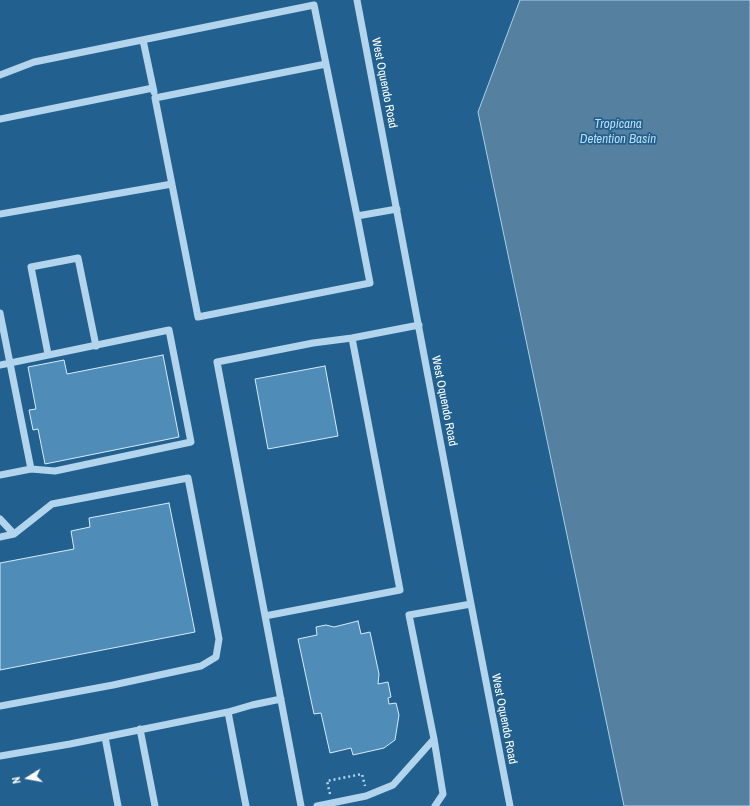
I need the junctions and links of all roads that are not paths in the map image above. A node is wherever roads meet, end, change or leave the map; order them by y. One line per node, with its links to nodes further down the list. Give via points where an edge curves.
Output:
1 (357, 0): 9 (street, West Oquendo Road)
2 (143, 40): 3 (street, via 314,5); 4 (street, via 34,62); 5 (street)
3 (326, 64): 6 (street); 11 (street)
4 (0, 75)
5 (153, 88): 6 (street); 7 (street)
6 (155, 98): 8 (street)
7 (0, 119)
8 (172, 184): 10 (street); 11 (street, via 198,317 370,283)
9 (397, 209): 11 (street); 13 (street, West Oquendo Road)
10 (0, 214)
11 (357, 216)
12 (0, 313): 17 (street)
13 (419, 325): 14 (street); 24 (street, West Oquendo Road)
14 (352, 338): 25 (street, via 400,590); 25 (street, via 312,343 217,362)
15 (96, 346): 16 (street); 16 (street, via 78,258 31,267); 19 (street, via 169,330 191,442 55,471)
16 (48, 354): 17 (street)
17 (10, 364): 18 (street); 19 (street)
18 (0, 366)
19 (31, 469): 20 (street)
20 (0, 475)
21 (0, 519): 22 (street)
22 (14, 534): 23 (street); 27 (street, via 52,504 188,478 219,639 216,657 201,666)
23 (0, 537)
24 (471, 604): 31 (street, via 409,615); 39 (street, West Oquendo Road)
25 (265, 616): 26 (street)
26 (281, 699): 28 (street); 36 (street)
27 (0, 706)
28 (228, 712): 29 (street); 35 (street)
29 (140, 729): 30 (street); 34 (street)
30 (104, 737): 32 (street); 33 (street)
31 (434, 740): 37 (street, via 393,785 366,796); 38 (street, via 443,794)
32 (0, 756)
33 (118, 806)
34 (155, 806)
35 (246, 806)
36 (301, 806)
37 (317, 806)
38 (435, 806)
39 (510, 806)

